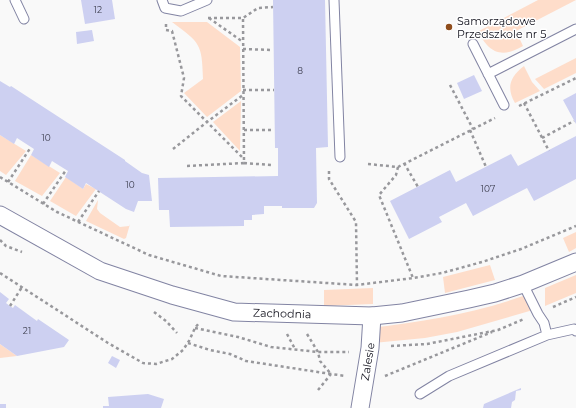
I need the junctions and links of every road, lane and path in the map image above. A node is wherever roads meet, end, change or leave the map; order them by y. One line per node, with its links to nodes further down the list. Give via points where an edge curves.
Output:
1 (15, 0): 7 (lane)
2 (162, 0): 3 (lane, via 165,8 181,11)
3 (207, 0)
4 (334, 0): 33 (lane)
5 (273, 7): 10 (path, via 258,8 243,18)
6 (209, 18): 10 (path)
7 (24, 20)
8 (576, 29): 14 (lane)
9 (166, 30): 25 (path, via 172,30 184,78 181,96)
10 (243, 42): 12 (path)
11 (473, 44): 14 (lane)
12 (243, 48): 13 (path); 17 (path)
13 (273, 50)
14 (488, 74): 21 (lane)
15 (576, 78): 20 (path)
16 (450, 85): 26 (path)
17 (244, 90): 18 (path); 19 (path)
18 (274, 90)
19 (244, 95): 25 (path); 27 (path)
20 (524, 103): 22 (path); 29 (path)
21 (504, 105)
22 (518, 106)
23 (498, 116): 26 (path)
24 (574, 121): 29 (path)
25 (207, 122): 31 (path); 34 (path)
26 (471, 129): 36 (path); 41 (path)
27 (244, 130): 28 (path); 34 (path)
28 (274, 130)
29 (542, 138): 32 (path)
30 (31, 147): 45 (path)
31 (173, 149)
32 (549, 151)
33 (340, 157)
34 (244, 159): 35 (path)
35 (244, 163): 38 (path); 39 (path)
36 (404, 163): 40 (path); 46 (path)
37 (368, 164): 40 (path)
38 (186, 166)
39 (272, 166)
40 (398, 166): 54 (path, via 396,175 379,196)
41 (486, 167)
42 (66, 170): 48 (path)
43 (329, 170): 56 (path, via 329,179 356,222)
44 (0, 177): 45 (path)
45 (8, 182): 48 (path)
46 (418, 188)
47 (99, 191): 50 (path)
48 (43, 204): 50 (path)
49 (0, 215): 61 (street, Zachodnia, via 100,271 191,301 234,312)
50 (78, 222): 56 (path, via 149,255 221,276)
51 (576, 226): 54 (path, via 482,262)
52 (576, 262): 55 (street, Zachodnia)
53 (0, 273): 57 (path)
54 (413, 278): 56 (path)
55 (524, 284): 60 (lane); 61 (street, Zachodnia, via 469,299)
56 (356, 285)
57 (22, 286): 59 (path); 69 (path, via 108,343 143,362 156,364 172,359)
58 (576, 297): 60 (path)
59 (10, 306)
60 (538, 314): 64 (path); 68 (lane)
61 (372, 316): 70 (street, Zalesie)
62 (200, 322): 63 (path)
63 (194, 328): 69 (path); 71 (path, via 271,347)
64 (498, 330): 70 (path, via 427,344); 75 (path)
65 (576, 331): 68 (lane, via 574,328)
66 (286, 332): 71 (path)
67 (305, 333): 72 (path)
68 (547, 335): 77 (lane, via 449,376)
69 (188, 343): 73 (path, via 246,361)
70 (370, 348): 72 (path, via 360,352); 75 (street, Zalesie)
71 (295, 349): 72 (path)
72 (318, 352): 73 (path, via 320,361)
73 (331, 374): 74 (path); 76 (path)
74 (346, 376)
75 (364, 385): 78 (street, Zalesie)
76 (318, 390)
77 (420, 394)
78 (360, 408)

